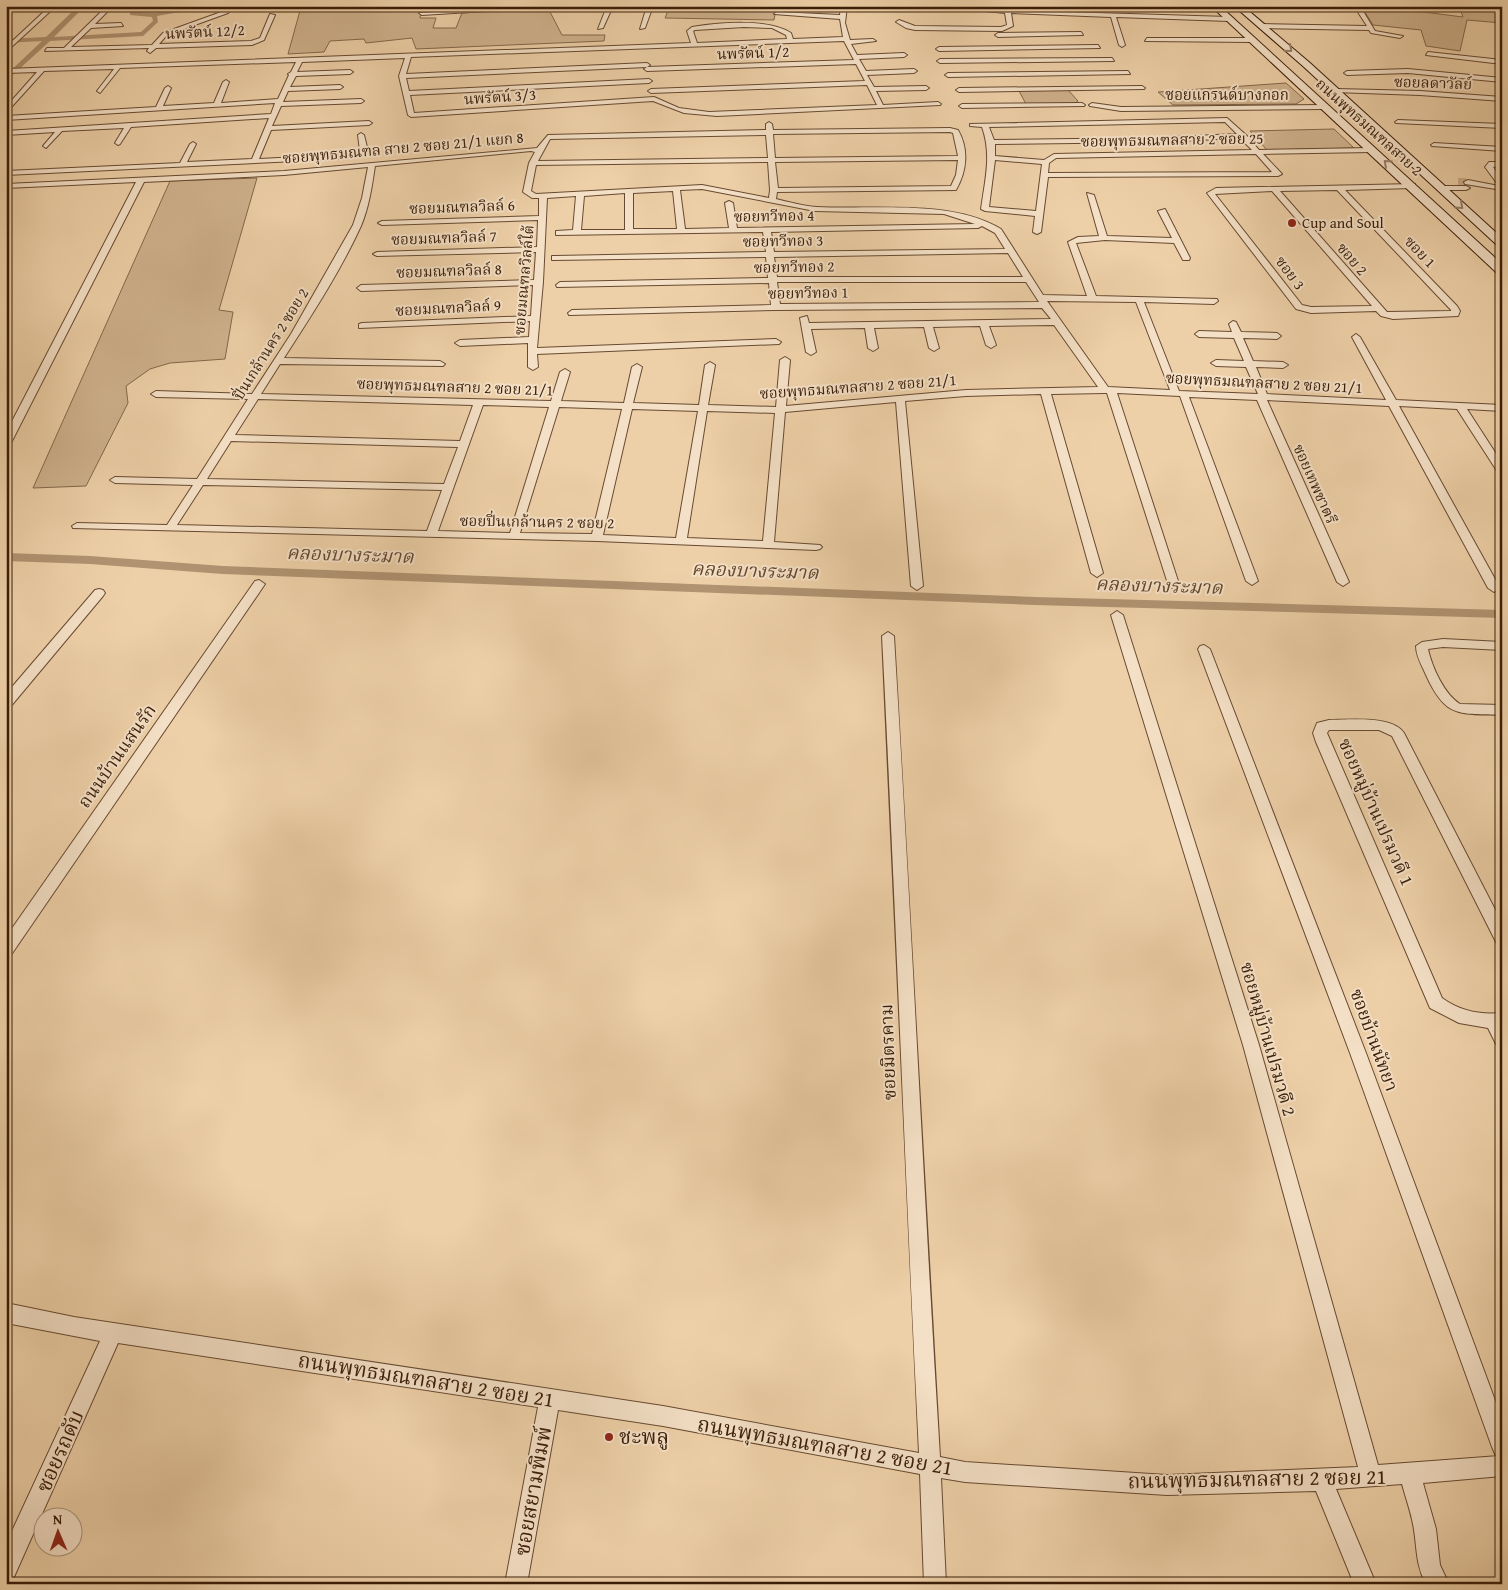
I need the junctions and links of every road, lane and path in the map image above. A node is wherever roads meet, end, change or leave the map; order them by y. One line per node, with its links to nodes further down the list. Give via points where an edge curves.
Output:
1 (53, 6): 44 (street)
2 (110, 6): 22 (street)
3 (234, 6): 39 (street, via 226,12 164,34)
4 (610, 6): 24 (street)
5 (650, 6): 25 (street)
6 (844, 6): 18 (street)
7 (939, 6): 13 (street)
8 (1215, 6): 19 (main road, ถนนพุทธมณฑลสาย 2)
9 (1238, 6): 23 (main road, ถนนพุทธมณฑลสาย 2)
10 (1357, 6): 26 (street)
11 (509, 8): 12 (street); 14 (street)
12 (568, 8)
13 (1008, 11): 17 (street); 20 (street, via 1008,28 916,31)
14 (422, 13)
15 (777, 14): 18 (street)
16 (272, 15): 39 (street, นพรัตน์ 12/2, via 261,40 245,44)
17 (1113, 16): 19 (street); 37 (street)
18 (843, 17): 31 (street)
19 (1229, 19): 33 (main road, ถนนพุทธมณฑลสาย 2)
20 (899, 22)
21 (121, 25): 22 (street)
22 (90, 26): 46 (street)
23 (1261, 26): 26 (street); 84 (main road, ถนนพุทธมณฑลสาย 2, one-way to 84)
24 (600, 28)
25 (642, 28)
26 (1370, 28): 30 (street, via 1376,33)
27 (1039, 34): 28 (street); 29 (street); 43 (street)
28 (1082, 34)
29 (992, 35)
30 (1400, 36)
31 (847, 40): 34 (street); 35 (street); 52 (street)
32 (1147, 40): 33 (street)
33 (1251, 40): 99 (main road, ถนนพุทธมณฑลสาย 2)
34 (790, 41): 36 (street); 36 (street, via 789,34 783,29 760,26 694,28 690,31)
35 (873, 41)
36 (694, 44): 38 (street)
37 (1122, 45)
38 (644, 46): 48 (street); 59 (street)
39 (153, 47): 46 (street); 57 (street)
40 (390, 47): 50 (street)
41 (1098, 47): 43 (street)
42 (939, 48): 43 (street)
43 (1047, 48): 53 (street)
44 (6, 50)
45 (47, 50): 46 (street)
46 (65, 50)
47 (1428, 54): 56 (street)
48 (409, 55): 50 (street); 70 (street)
49 (904, 55): 52 (street, นพรัตน์ 1/2)
50 (388, 56): 51 (street, via 330,55)
51 (300, 60): 57 (street); 67 (street)
52 (857, 60): 59 (street, นพรัตน์ 1/2); 64 (street)
53 (1055, 60): 54 (street); 55 (street); 68 (street)
54 (1112, 60)
55 (940, 62)
56 (1501, 64)
57 (140, 66): 58 (street)
58 (118, 67): 61 (street); 83 (street)
59 (647, 67): 70 (street, นพรัตน์ 1/2); 72 (street)
60 (7, 70): 61 (street)
61 (43, 70): 101 (street)
62 (914, 71): 64 (street)
63 (350, 72): 67 (street)
64 (864, 72): 75 (street)
65 (1128, 73): 68 (street)
66 (1347, 73): 71 (street, via 1408,71)
67 (291, 74): 79 (street)
68 (1064, 74): 69 (street); 80 (street)
69 (948, 75)
70 (402, 76): 85 (street, นพรัตน์ 3/3)
71 (1502, 80)
72 (649, 81): 81 (street); 85 (street)
73 (226, 82): 95 (street)
74 (340, 86): 79 (street)
75 (870, 86): 77 (street); 81 (street); 97 (street)
76 (168, 88): 100 (street)
77 (926, 88)
78 (1142, 88): 80 (street)
79 (285, 89): 90 (street)
80 (1074, 89): 82 (street); 91 (street)
81 (651, 90): 88 (street)
82 (959, 90)
83 (100, 91)
84 (1336, 92): 86 (street, ซอยลดาวัลย์); 92 (main road, ถนนพุทธมณฑลสาย 2)
85 (407, 93): 88 (street, นพรัตน์ 3/3, via 412,119)
86 (1366, 97): 87 (street, ซอยลดาวัลย์, via 1420,93); 93 (street, ซอยลดาวัลย์)
87 (1502, 98)
88 (654, 99): 97 (street, via 697,114)
89 (361, 101): 90 (street)
90 (279, 102): 95 (street); 102 (street)
91 (1082, 103): 96 (street, ซอยแกรนด์บางกอก); 98 (street, ซอยแกรนด์บางกอก, via 1121,109)
92 (1351, 103): 99 (main road); 143 (main road, ถนนพุทธมณฑลสาย 2)
93 (1502, 103)
94 (938, 104): 97 (street)
95 (217, 105): 100 (street)
96 (962, 106)
97 (881, 107)
98 (1130, 107): 99 (street, ซอยแกรนด์บางกอก)
99 (1323, 107): 126 (main road, ถนนพุทธมณฑลสาย 2)
100 (159, 108): 103 (street)
101 (6, 111)
102 (273, 116): 108 (street); 112 (street)
103 (6, 118)
104 (369, 122): 112 (street)
105 (1398, 122): 111 (street)
106 (769, 123): 114 (street)
107 (1040, 124): 110 (street); 117 (street, via 1222,119 1230,121); 119 (street)
108 (129, 125): 113 (street); 120 (street)
109 (972, 125): 110 (street)
110 (985, 125): 118 (street)
111 (1502, 126)
112 (268, 128): 131 (street)
113 (60, 130): 115 (street); 123 (street)
114 (769, 132): 125 (street, via 556,136 546,138); 128 (street, via 953,130 958,132); 130 (street)
115 (6, 134)
116 (360, 135): 131 (street, via 364,151 358,155)
117 (1244, 136): 119 (street); 127 (street)
118 (991, 142): 119 (street); 129 (street)
119 (1048, 142)
120 (118, 143)
121 (193, 144): 134 (street)
122 (1434, 145): 124 (street)
123 (46, 146)
124 (1502, 149)
125 (538, 150): 133 (street, ซอยพุทธมณฑล สาย 2 ซอย 21/1 แยก 8); 135 (street, ซอยพุทธมณฑล สาย 2 ซอย 21/1 แยก 8)
126 (1372, 150): 127 (street, ซอยพุทธมณฑลสาย 2 ซอย 25); 145 (main road, ถนนพุทธมณฑลสาย 2, one-way to 126)
127 (1259, 153): 132 (street, ซอยพุทธมณฑลสาย 2 ซอย 25, via 1062,155); 138 (street)
128 (962, 158): 130 (street); 151 (street, via 955,187 950,188)
129 (992, 158): 132 (street); 158 (street)
130 (772, 160): 133 (street); 151 (street)
131 (255, 161): 134 (street)
132 (1046, 162): 139 (street)
133 (533, 163): 155 (street, ซอยพุทธมณฑล สาย 2 ซอย 21/1 แยก 8, via 527,192 531,196)
134 (182, 164): 137 (street)
135 (372, 164): 140 (street, ซอยพุทธมณฑล สาย 2 ซอย 21/1 แยก 8, via 284,173); 216 (street, ปิ่นเกล้านคร 2 ซอย 2, via 357,226)
136 (1502, 164): 146 (street, via 1489,167)
137 (6, 173)
138 (1278, 174): 139 (street); 142 (street)
139 (1044, 175): 160 (street)
140 (140, 180): 144 (street, ซอยพุทธมณฑล สาย 2 ซอย 21/1 แยก 8); 241 (street)
141 (1458, 182): 143 (street)
142 (1288, 184)
143 (1437, 185): 146 (street); 167 (main road, ถนนพุทธมณฑลสาย 2, one-way to 167)
144 (6, 186)
145 (1412, 186): 148 (street); 171 (main road, ถนนพุทธมณฑลสาย 2)
146 (1501, 187): 149 (street)
147 (676, 188): 152 (street); 156 (street, via 702,187); 168 (street)
148 (1339, 188): 150 (street); 194 (street, ซอย 1, via 1456,312 1389,316)
149 (1474, 188)
150 (1274, 189): 194 (street, ซอย 2); 194 (street, ซอย 3, via 1216,190 1212,194 1299,307 1311,310)
151 (774, 190): 156 (street)
152 (629, 192): 153 (street); 169 (street)
153 (580, 195): 155 (street); 173 (street)
154 (1090, 195): 174 (street)
155 (543, 196): 161 (street, ซอยมณฑลวิลล์ใต้)
156 (772, 201): 164 (street, via 824,210 945,212)
157 (729, 203): 165 (street)
158 (985, 209): 160 (street); 162 (street)
159 (1162, 211): 175 (street)
160 (1038, 214): 170 (street)
161 (543, 218): 163 (street, ซอยมณฑลวิลล์ 6); 177 (street, ซอยมณฑลวิลล์ใต้)
162 (982, 218)
163 (382, 224)
164 (990, 226): 166 (street, ซอยทวีทอง 4); 178 (street, via 998,231)
165 (733, 230): 166 (street, ซอยทวีทอง 4); 168 (street, ซอยทวีทอง 4)
166 (767, 230): 180 (street)
167 (1487, 230): 171 (main road, via 1488,236 1482,238); 176 (main road, ถนนพุทธมณฑลสาย 2)
168 (681, 231): 169 (street, ซอยทวีทอง 4)
169 (629, 232): 173 (street, ซอยทวีทอง 4)
170 (1037, 232)
171 (1461, 232): 183 (main road, ถนนพุทธมณฑลสาย 2)
172 (559, 233): 173 (street, ซอยทวีทอง 4)
173 (577, 233)
174 (1104, 238): 175 (street); 189 (street, via 1080,238 1072,242)
175 (1177, 241): 182 (street)
176 (1502, 244)
177 (541, 249): 179 (street, ซอยมณฑลวิลล์ 7); 186 (street, ซอยมณฑลวิลล์ใต้)
178 (1011, 251): 180 (street, ซอยทวีทอง 3); 184 (street)
179 (377, 254)
180 (770, 255): 181 (street, ซอยทวีทอง 3); 185 (street)
181 (555, 258)
182 (1186, 258)
183 (1502, 272)
184 (1029, 279): 185 (street, ซอยทวีทอง 2); 192 (street)
185 (773, 280): 187 (street, ซอยทวีทอง 2); 193 (street)
186 (539, 282): 188 (street, ซอยมณฑลวิลล์ 8); 196 (street, ซอยมณฑลวิลล์ใต้)
187 (560, 286)
188 (361, 288)
189 (1093, 300): 190 (street, ซอยทวีทอง 1); 192 (street, ซอยทวีทอง 1)
190 (1139, 300): 191 (street, ซอยทวีทอง 1); 228 (street)
191 (1214, 301)
192 (1044, 302): 193 (street, ซอยทวีทอง 1); 197 (street)
193 (776, 307): 195 (street, ซอยทวีทอง 1)
194 (1377, 308)
195 (572, 313)
196 (535, 318): 202 (street, ซอยมณฑลวิลล์ 9); 207 (street, ซอยมณฑลวิลล์ใต้)
197 (1058, 322): 198 (street); 226 (street)
198 (984, 323): 199 (street); 210 (street)
199 (928, 324): 201 (street); 212 (street)
200 (1232, 324): 204 (street, ซอยเทพชาตรี)
201 (869, 325): 211 (street); 214 (street, via 805,322)
202 (362, 326)
203 (1199, 334): 204 (street)
204 (1237, 335): 205 (street); 219 (street, ซอยเทพชาตรี)
205 (1277, 336)
206 (1356, 337): 234 (street)
207 (533, 340): 209 (street); 213 (street, ซอยมณฑลวิลล์ใต้)
208 (776, 342): 213 (street)
209 (460, 344)
210 (991, 345)
211 (873, 348)
212 (934, 348)
213 (532, 351): 222 (street, ซอยมณฑลวิลล์ใต้)
214 (811, 352)
215 (785, 360): 239 (street)
216 (278, 361): 218 (street); 229 (street, ปิ่นเกล้านคร 2 ซอย 2)
217 (1216, 363): 219 (street)
218 (440, 364)
219 (1248, 364): 221 (street); 231 (street, ซอยเทพชาตรี)
220 (710, 365): 237 (street)
221 (1283, 365)
222 (533, 367)
223 (637, 367): 235 (street)
224 (565, 372): 233 (street)
225 (1045, 391): 226 (street, ซอยพุทธมณฑลสาย 2 ซอย 21/1); 230 (street, ซอยพุทธมณฑลสาย 2 ซอย 21/1); 255 (street)
226 (1108, 391): 228 (street, ซอยพุทธมณฑลสาย 2 ซอย 21/1); 259 (street)
227 (156, 394): 229 (street, ซอยพุทธมณฑลสาย 2 ซอย 21/1)
228 (1180, 394): 231 (street, ซอยพุทธมณฑลสาย 2 ซอย 21/1); 256 (street)
229 (256, 396): 232 (street, ซอยพุทธมณฑลสาย 2 ซอย 21/1); 240 (street, ปิ่นเกล้านคร 2 ซอย 2)
230 (900, 398): 239 (street, ซอยพุทธมณฑลสาย 2 ซอย 21/1); 260 (street)
231 (1262, 398): 234 (street, ซอยพุทธมณฑลสาย 2 ซอย 21/1); 257 (street, ซอยเทพชาตรี)
232 (479, 402): 233 (street, ซอยพุทธมณฑลสาย 2 ซอย 21/1); 242 (street)
233 (554, 404): 235 (street, ซอยพุทธมณฑลสาย 2 ซอย 21/1); 250 (street)
234 (1393, 404): 236 (street, ซอยพุทธมณฑลสาย 2 ซอย 21/1); 261 (street)
235 (627, 406): 237 (street, ซอยพุทธมณฑลสาย 2 ซอย 21/1); 251 (street)
236 (1461, 407): 238 (street, ซอยพุทธมณฑลสาย 2 ซอย 21/1); 243 (street)
237 (701, 408): 239 (street, ซอยพุทธมณฑลสาย 2 ซอย 21/1); 252 (street)
238 (1502, 408)
239 (779, 410): 253 (street)
240 (227, 438): 242 (street); 245 (street, ปิ่นเกล้านคร 2 ซอย 2)
241 (6, 443)
242 (463, 444): 246 (street)
243 (1502, 471)
244 (115, 480): 245 (street)
245 (200, 482): 246 (street); 248 (street, ปิ่นเกล้านคร 2 ซอย 2)
246 (447, 487): 249 (street)
247 (78, 526): 248 (street, ซอยปิ่นเกล้านคร 2 ซอย 2)
248 (170, 528): 249 (street, ซอยปิ่นเกล้านคร 2 ซอย 2)
249 (431, 534): 250 (street, ซอยปิ่นเกล้านคร 2 ซอย 2)
250 (514, 536): 251 (street, ซอยปิ่นเกล้านคร 2 ซอย 2)
251 (597, 538): 252 (street, ซอยปิ่นเกล้านคร 2 ซอย 2)
252 (681, 541): 253 (street, ซอยปิ่นเกล้านคร 2 ซอย 2)
253 (768, 545): 254 (street, ซอยปิ่นเกล้านคร 2 ซอย 2)
254 (816, 546)
255 (1097, 573)
256 (1252, 580)
257 (1343, 582)
258 (259, 584): 270 (street, ถนนบ้านแสนรัก)
259 (1173, 584)
260 (917, 586)
261 (1494, 588)
262 (99, 593): 267 (street)
263 (1117, 616): 280 (street, ซอยหมู่บ้านเปรมวดี 2, via 1250,1045)
264 (888, 636): 277 (street, ซอยมิตรคาม, via 903,904 914,1207)
265 (1502, 646): 268 (street, via 1443,643 1422,646 1444,696 1452,706)
266 (1204, 649): 276 (street, ซอยบ้านนัทยา)
267 (6, 703)
268 (1502, 710)
269 (1502, 939): 271 (street, ซอยหมู่บ้านเปรมวดี 1, via 1396,733 1381,726 1322,726 1323,742 1436,1003 1456,1015)
270 (6, 950)
271 (1497, 1021): 272 (street, ซอยหมู่บ้านเปรมวดี 1)
272 (1502, 1039)
273 (6, 1313): 274 (street, ถนนพุทธมณฑลสาย 2 ซอย 21)
274 (113, 1333): 275 (street, ถนนพุทธมณฑลสาย 2 ซอย 21); 282 (street, ซอยรถดับ)
275 (550, 1399): 277 (street, ถนนพุทธมณฑลสาย 2 ซอย 21); 283 (street, ซอยสยามพิมพ์)
276 (1502, 1447)
277 (930, 1465): 281 (street, ถนนพุทธมณฑลสาย 2 ซอย 21, via 965,1472 1167,1485); 284 (street, ซอยมิตรคาม)
278 (1502, 1466): 279 (street, ถนนพุทธมณฑลสาย 2 ซอย 21)
279 (1410, 1475): 280 (street, ถนนพุทธมณฑลสาย 2 ซอย 21); 286 (street, via 1425,1529 1429,1568)
280 (1371, 1477): 281 (street, ถนนพุทธมณฑลสาย 2 ซอย 21)
281 (1322, 1480): 285 (street)
282 (6, 1569)
283 (516, 1584)
284 (935, 1584)
285 (1365, 1584)
286 (1438, 1584)

